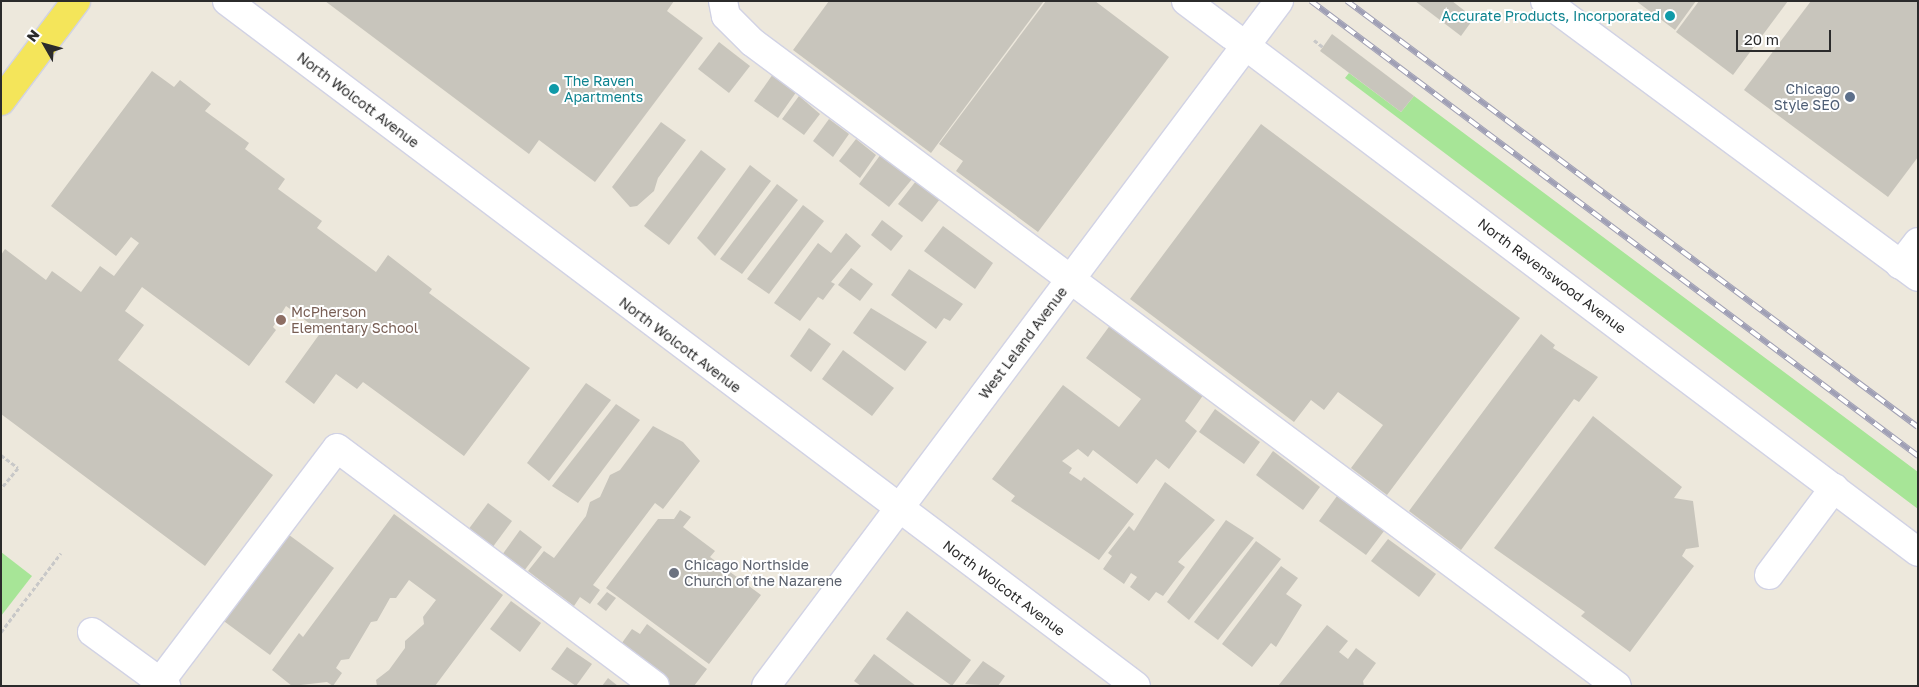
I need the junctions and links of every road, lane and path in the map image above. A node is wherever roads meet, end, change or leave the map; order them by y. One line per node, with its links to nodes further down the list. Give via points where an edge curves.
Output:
1 (76, 1): 10 (main road)
2 (227, 1): 17 (street, North Wolcott Avenue)
3 (723, 1): 13 (street, via 726,16 752,42)
4 (1186, 1): 8 (street, North Ravenswood Avenue)
5 (1279, 1): 8 (street, West Leland Avenue)
6 (1545, 1): 12 (street)
7 (1314, 40): 9 (path)
8 (1246, 46): 13 (street, West Leland Avenue); 16 (street, North Ravenswood Avenue)
9 (1323, 47)
10 (1, 101)
11 (1918, 242): 12 (street)
12 (1909, 271)
13 (1071, 280): 17 (street, West Leland Avenue); 27 (street)
14 (1, 455): 15 (path, via 18,468)
15 (1, 488)
16 (1834, 488): 18 (street, North Ravenswood Avenue); 20 (street)
17 (898, 510): 25 (street, West Leland Avenue); 26 (street, North Wolcott Avenue)
18 (1918, 552)
19 (61, 553): 21 (path)
20 (1769, 575)
21 (1, 632)
22 (92, 632): 23 (street)
23 (163, 684): 24 (street, via 337,448)
24 (655, 686)
25 (766, 686)
26 (1136, 686)
27 (1617, 686)

